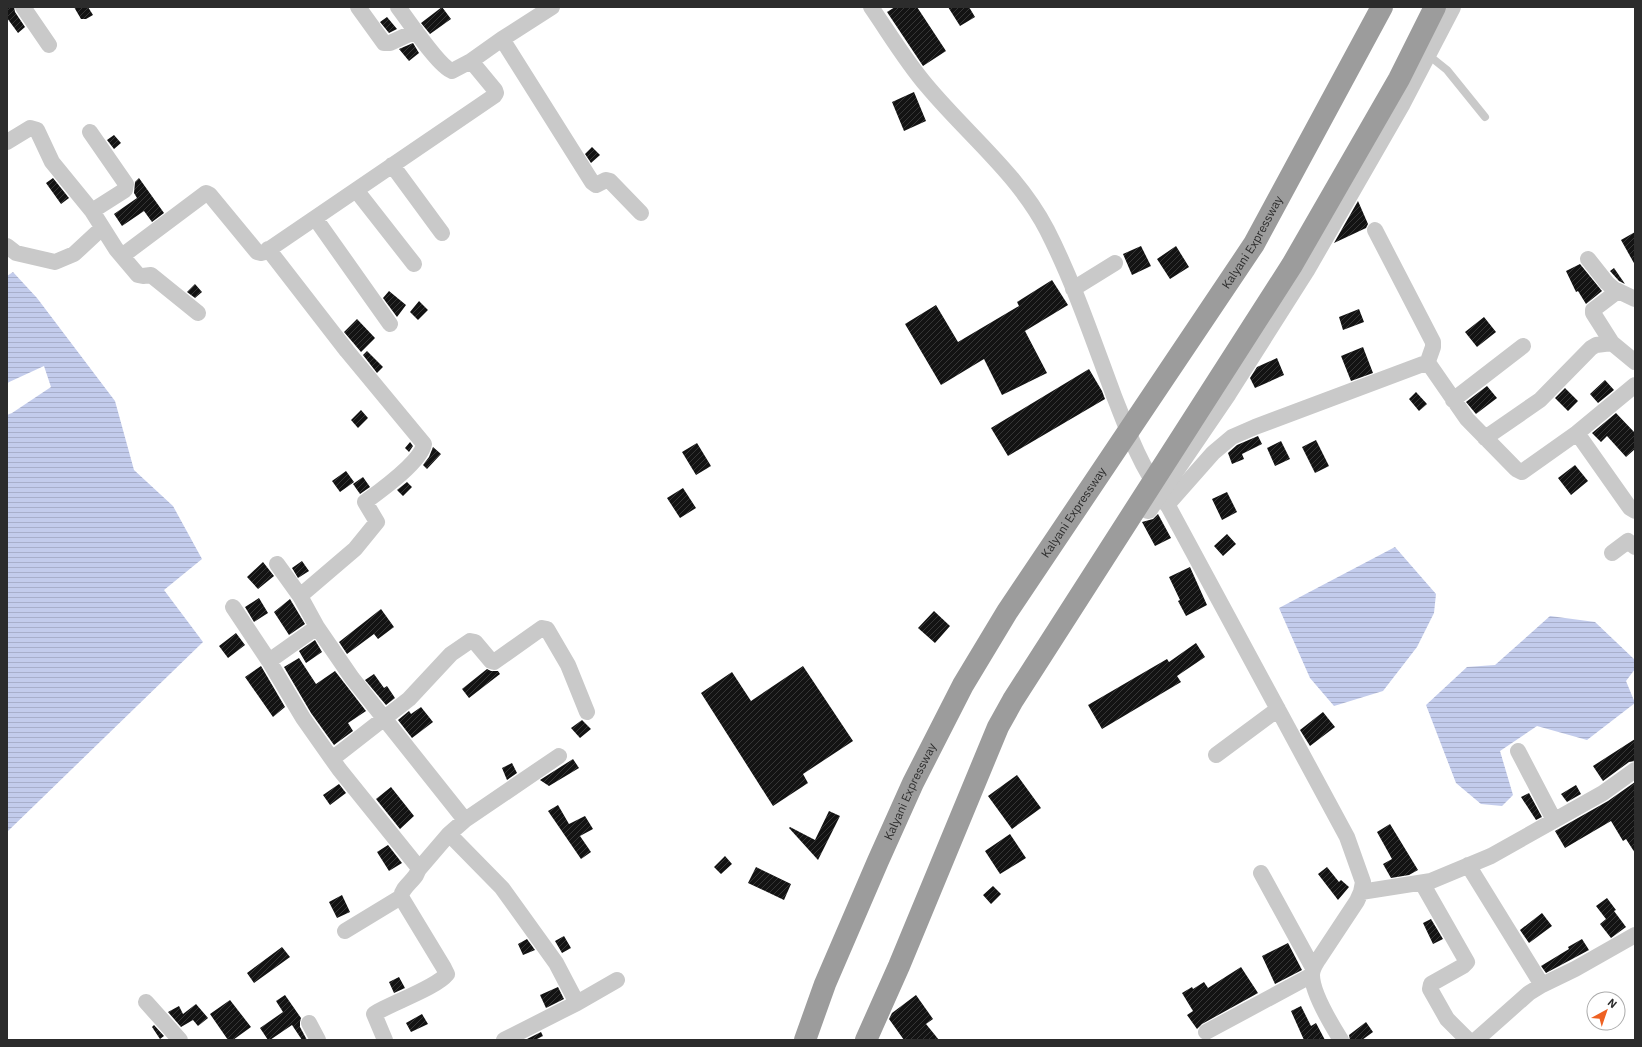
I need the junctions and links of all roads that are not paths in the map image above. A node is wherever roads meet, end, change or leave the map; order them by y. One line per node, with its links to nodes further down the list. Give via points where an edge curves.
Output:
1 (23, 7): 11 (street)
2 (358, 7): 9 (street, via 386,43)
3 (398, 7): 9 (street)
4 (552, 7): 10 (street)
5 (871, 7): 31 (street, via 926,85 1012,179 1031,204)
6 (1382, 7): 42 (highway, Kalyani Expressway, via 1254,244)
7 (1435, 7): 45 (highway, via 1399,79)
8 (1451, 7): 12 (street)
9 (416, 31): 13 (street, via 450,70 458,70)
10 (502, 39): 13 (street); 20 (street, via 590,180 596,185 610,180)
11 (49, 45)
12 (1427, 53): 14 (lane, via 1447,70); 45 (street, via 1305,270)
13 (471, 61): 17 (street, via 495,90 495,95)
14 (1485, 117)
15 (90, 132): 19 (street, via 126,184 125,190)
16 (7, 142): 19 (street, via 30,128 37,130 52,162)
17 (392, 166): 18 (street); 24 (street)
18 (356, 190): 21 (street); 30 (street)
19 (92, 211): 22 (street)
20 (641, 214)
21 (315, 218): 26 (street); 35 (street)
22 (102, 228): 25 (street, via 74,254 55,262 16,253); 27 (street)
23 (1376, 230): 39 (street, via 1433,342)
24 (442, 233)
25 (7, 246)
26 (268, 249): 27 (street, via 261,253 256,252 206,193); 50 (street, via 347,351 424,444 403,472 365,502 377,522 355,549)
27 (122, 256): 34 (street, via 138,275 151,275)
28 (1588, 259): 32 (street, via 1607,283)
29 (1115, 263): 31 (street)
30 (414, 264)
31 (1073, 289): 42 (street)
32 (1618, 291): 33 (street); 36 (street, via 1593,313)
33 (1635, 299)
34 (198, 313)
35 (390, 324)
36 (1612, 343): 38 (street); 44 (street, via 1591,348 1540,400)
37 (1523, 346): 41 (street)
38 (1635, 362)
39 (1427, 364): 41 (street); 45 (street, via 1306,407 1232,438)
40 (1635, 385): 43 (street)
41 (1453, 400): 44 (street)
42 (1128, 431): 45 (street); 84 (highway, Kalyani Expressway, via 1006,612 963,685 913,783 878,861 825,984)
43 (1577, 433): 44 (street, via 1522,472); 46 (street)
44 (1485, 438)
45 (1160, 493): 54 (street); 85 (highway, via 1013,700 998,727)
46 (1635, 512)
47 (1635, 547): 48 (street, via 1628,541)
48 (1612, 553)
49 (277, 564): 50 (street)
50 (300, 596): 52 (street)
51 (233, 607): 53 (street)
52 (317, 627): 53 (street); 56 (street, via 352,678)
53 (269, 661): 60 (street)
54 (1278, 709): 58 (street); 69 (street, via 1347,837 1362,882)
55 (587, 712): 56 (street, via 568,665 550,632 542,628 494,662 474,641 470,641 454,651 413,695)
56 (384, 718): 60 (street); 62 (street)
57 (1518, 751): 63 (street)
58 (1216, 755)
59 (559, 756): 62 (street)
60 (332, 760): 66 (street)
61 (1635, 770): 63 (street, via 1603,793)
62 (465, 820): 64 (street)
63 (1554, 820): 65 (street, via 1491,856)
64 (449, 834): 66 (street); 77 (street, via 502,888 556,963)
65 (1468, 865): 68 (street, via 1431,881); 75 (street)
66 (419, 869): 70 (street)
67 (1260, 873): 73 (street)
68 (1422, 882): 69 (street); 87 (street, via 1467,962 1431,984 1430,989 1447,1019)
69 (1362, 892): 73 (street)
70 (401, 897): 71 (street); 82 (street, via 446,974 428,987 374,1014)
71 (345, 932)
72 (1635, 935): 75 (street)
73 (1313, 972): 79 (street); 86 (street, via 1317,994)
74 (617, 980): 77 (street)
75 (1542, 985): 88 (street, via 1529,993)
76 (146, 1002): 80 (street)
77 (577, 1004): 83 (street)
78 (309, 1023): 81 (street)
79 (1206, 1032)
80 (180, 1040)
81 (318, 1040)
82 (385, 1040)
83 (504, 1040)
84 (806, 1040)
85 (866, 1040)
86 (1341, 1040)
87 (1468, 1040)
88 (1476, 1040)

